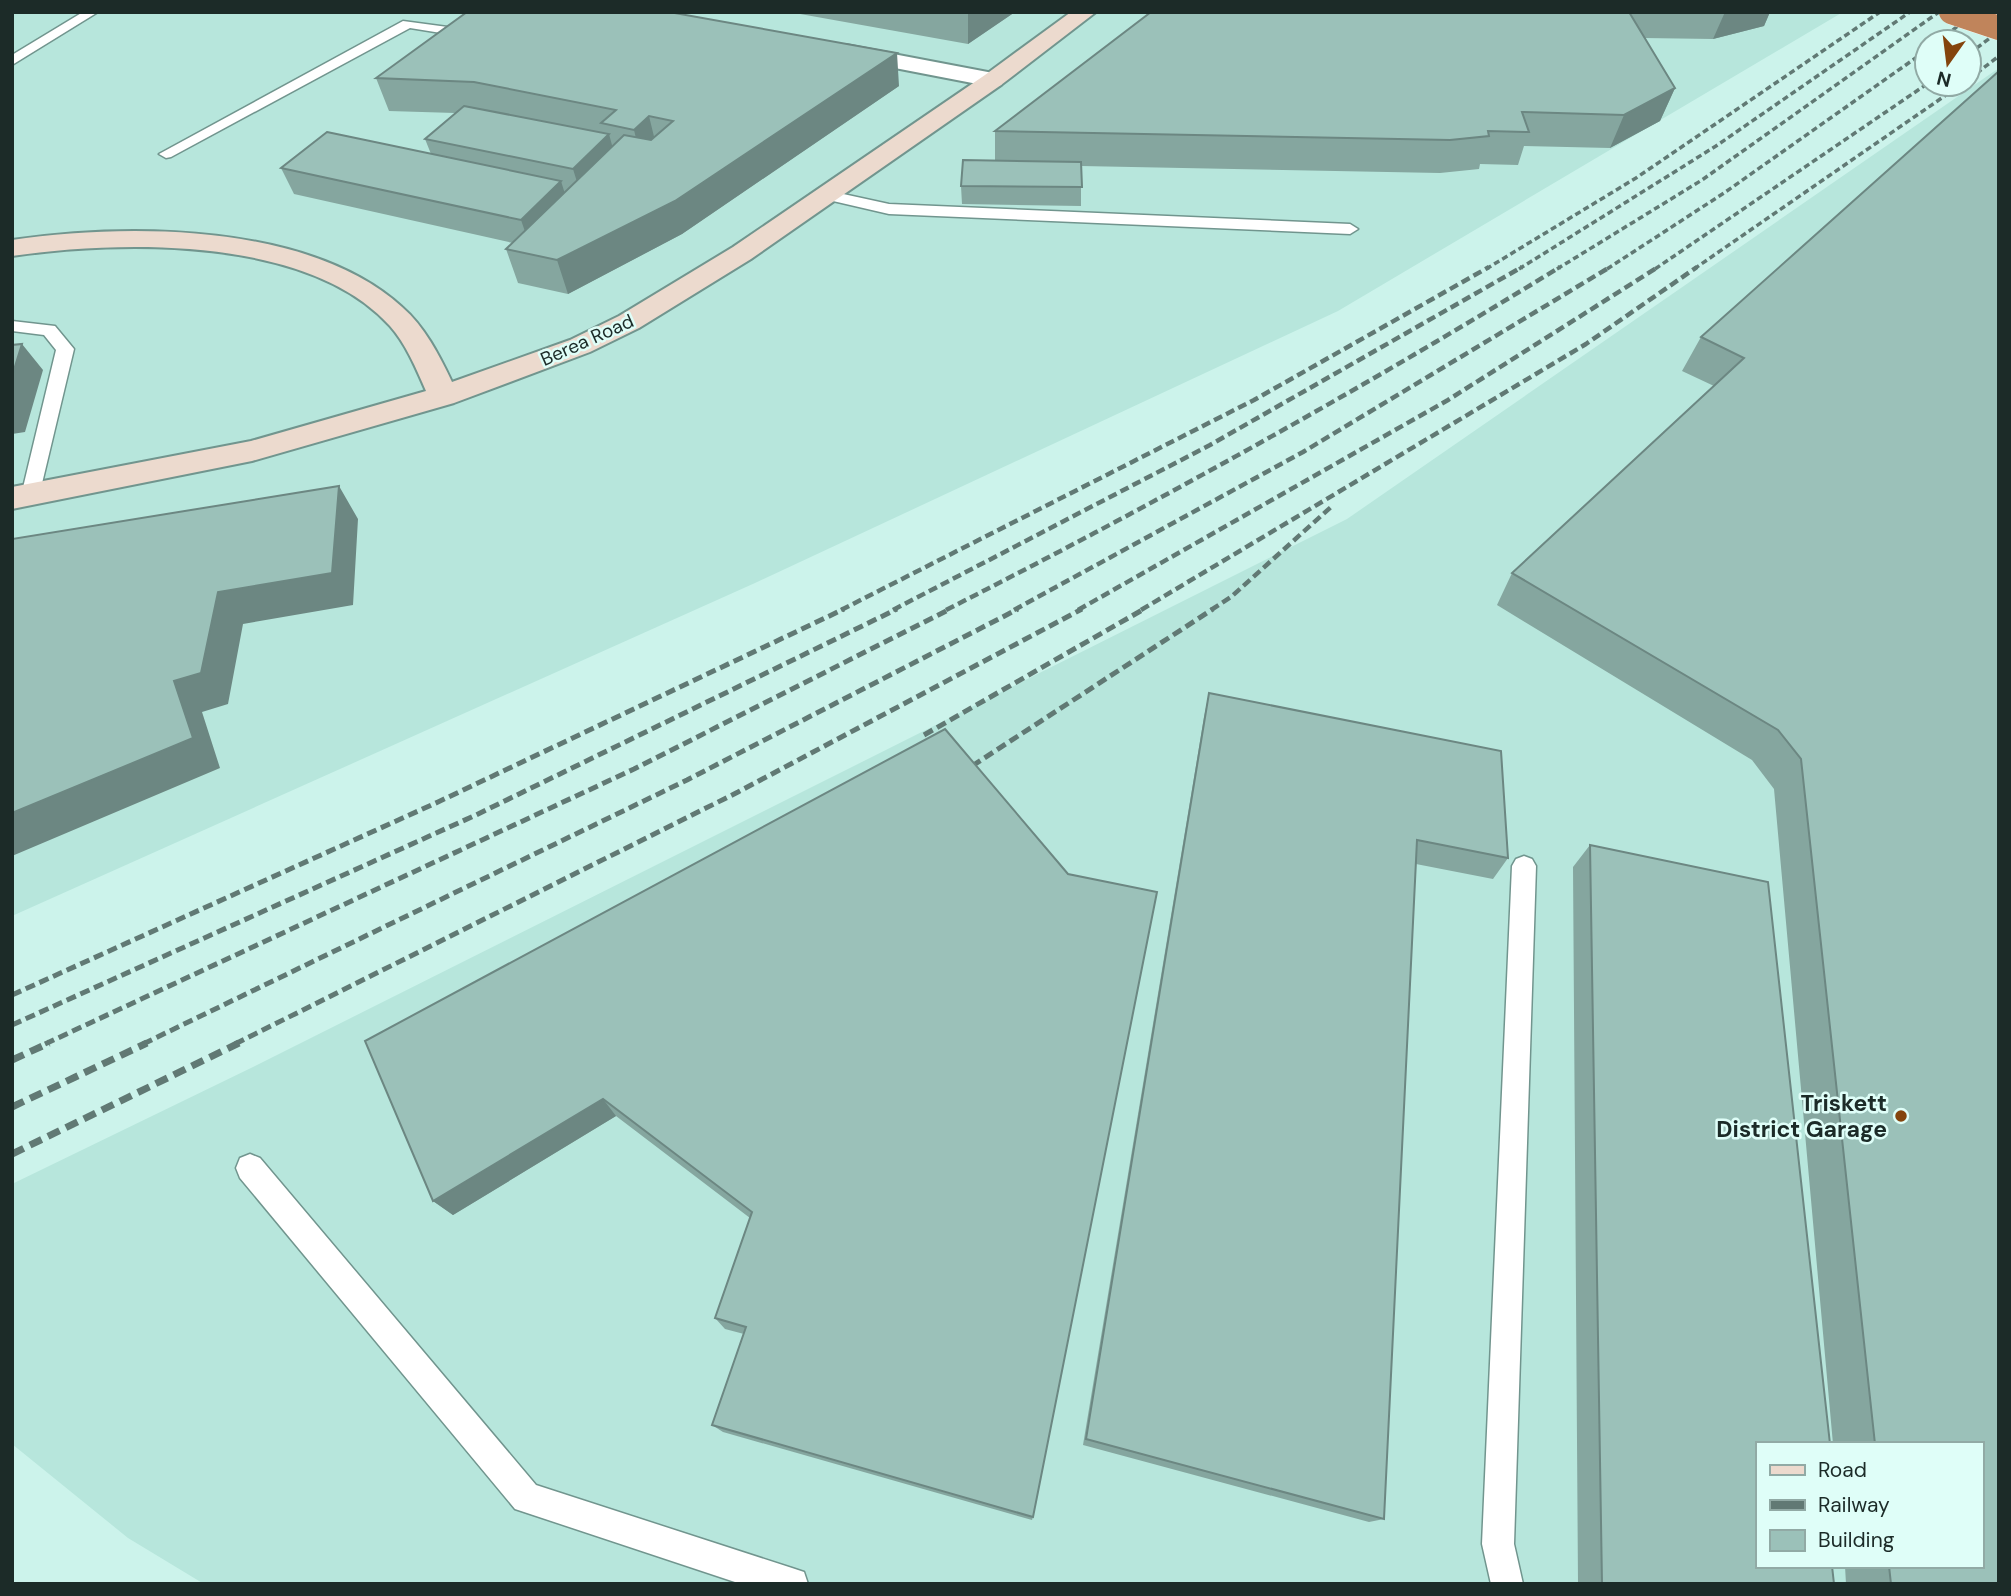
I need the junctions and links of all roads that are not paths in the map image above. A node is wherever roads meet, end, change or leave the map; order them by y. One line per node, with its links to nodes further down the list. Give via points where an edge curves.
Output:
1 (92, 12): 8 (lane)
2 (508, 12): 10 (lane, via 472,34 408,24)
3 (1085, 12): 9 (main road, Berea Road)
4 (1951, 12): 6 (highway, bridge)
5 (1959, 12): 6 (highway, bridge)
6 (1999, 26)
7 (828, 49): 9 (street)
8 (12, 61)
9 (993, 80): 11 (main road, Berea Road)
10 (166, 154)
11 (825, 195): 12 (lane, via 889,209); 15 (main road, Berea Road, via 742,253 629,322 550,358)
12 (1350, 229)
13 (12, 248): 15 (main road, via 118,239 190,242 264,251 341,277 389,309 413,335)
14 (12, 326): 16 (lane, via 49,330 65,349)
15 (443, 396): 16 (main road, Berea Road, via 252,451)
16 (21, 497)
17 (1524, 866): 20 (lane, via 1498,1544)
18 (250, 1168): 19 (lane, via 526,1498)
19 (792, 1584)
20 (1507, 1584)

